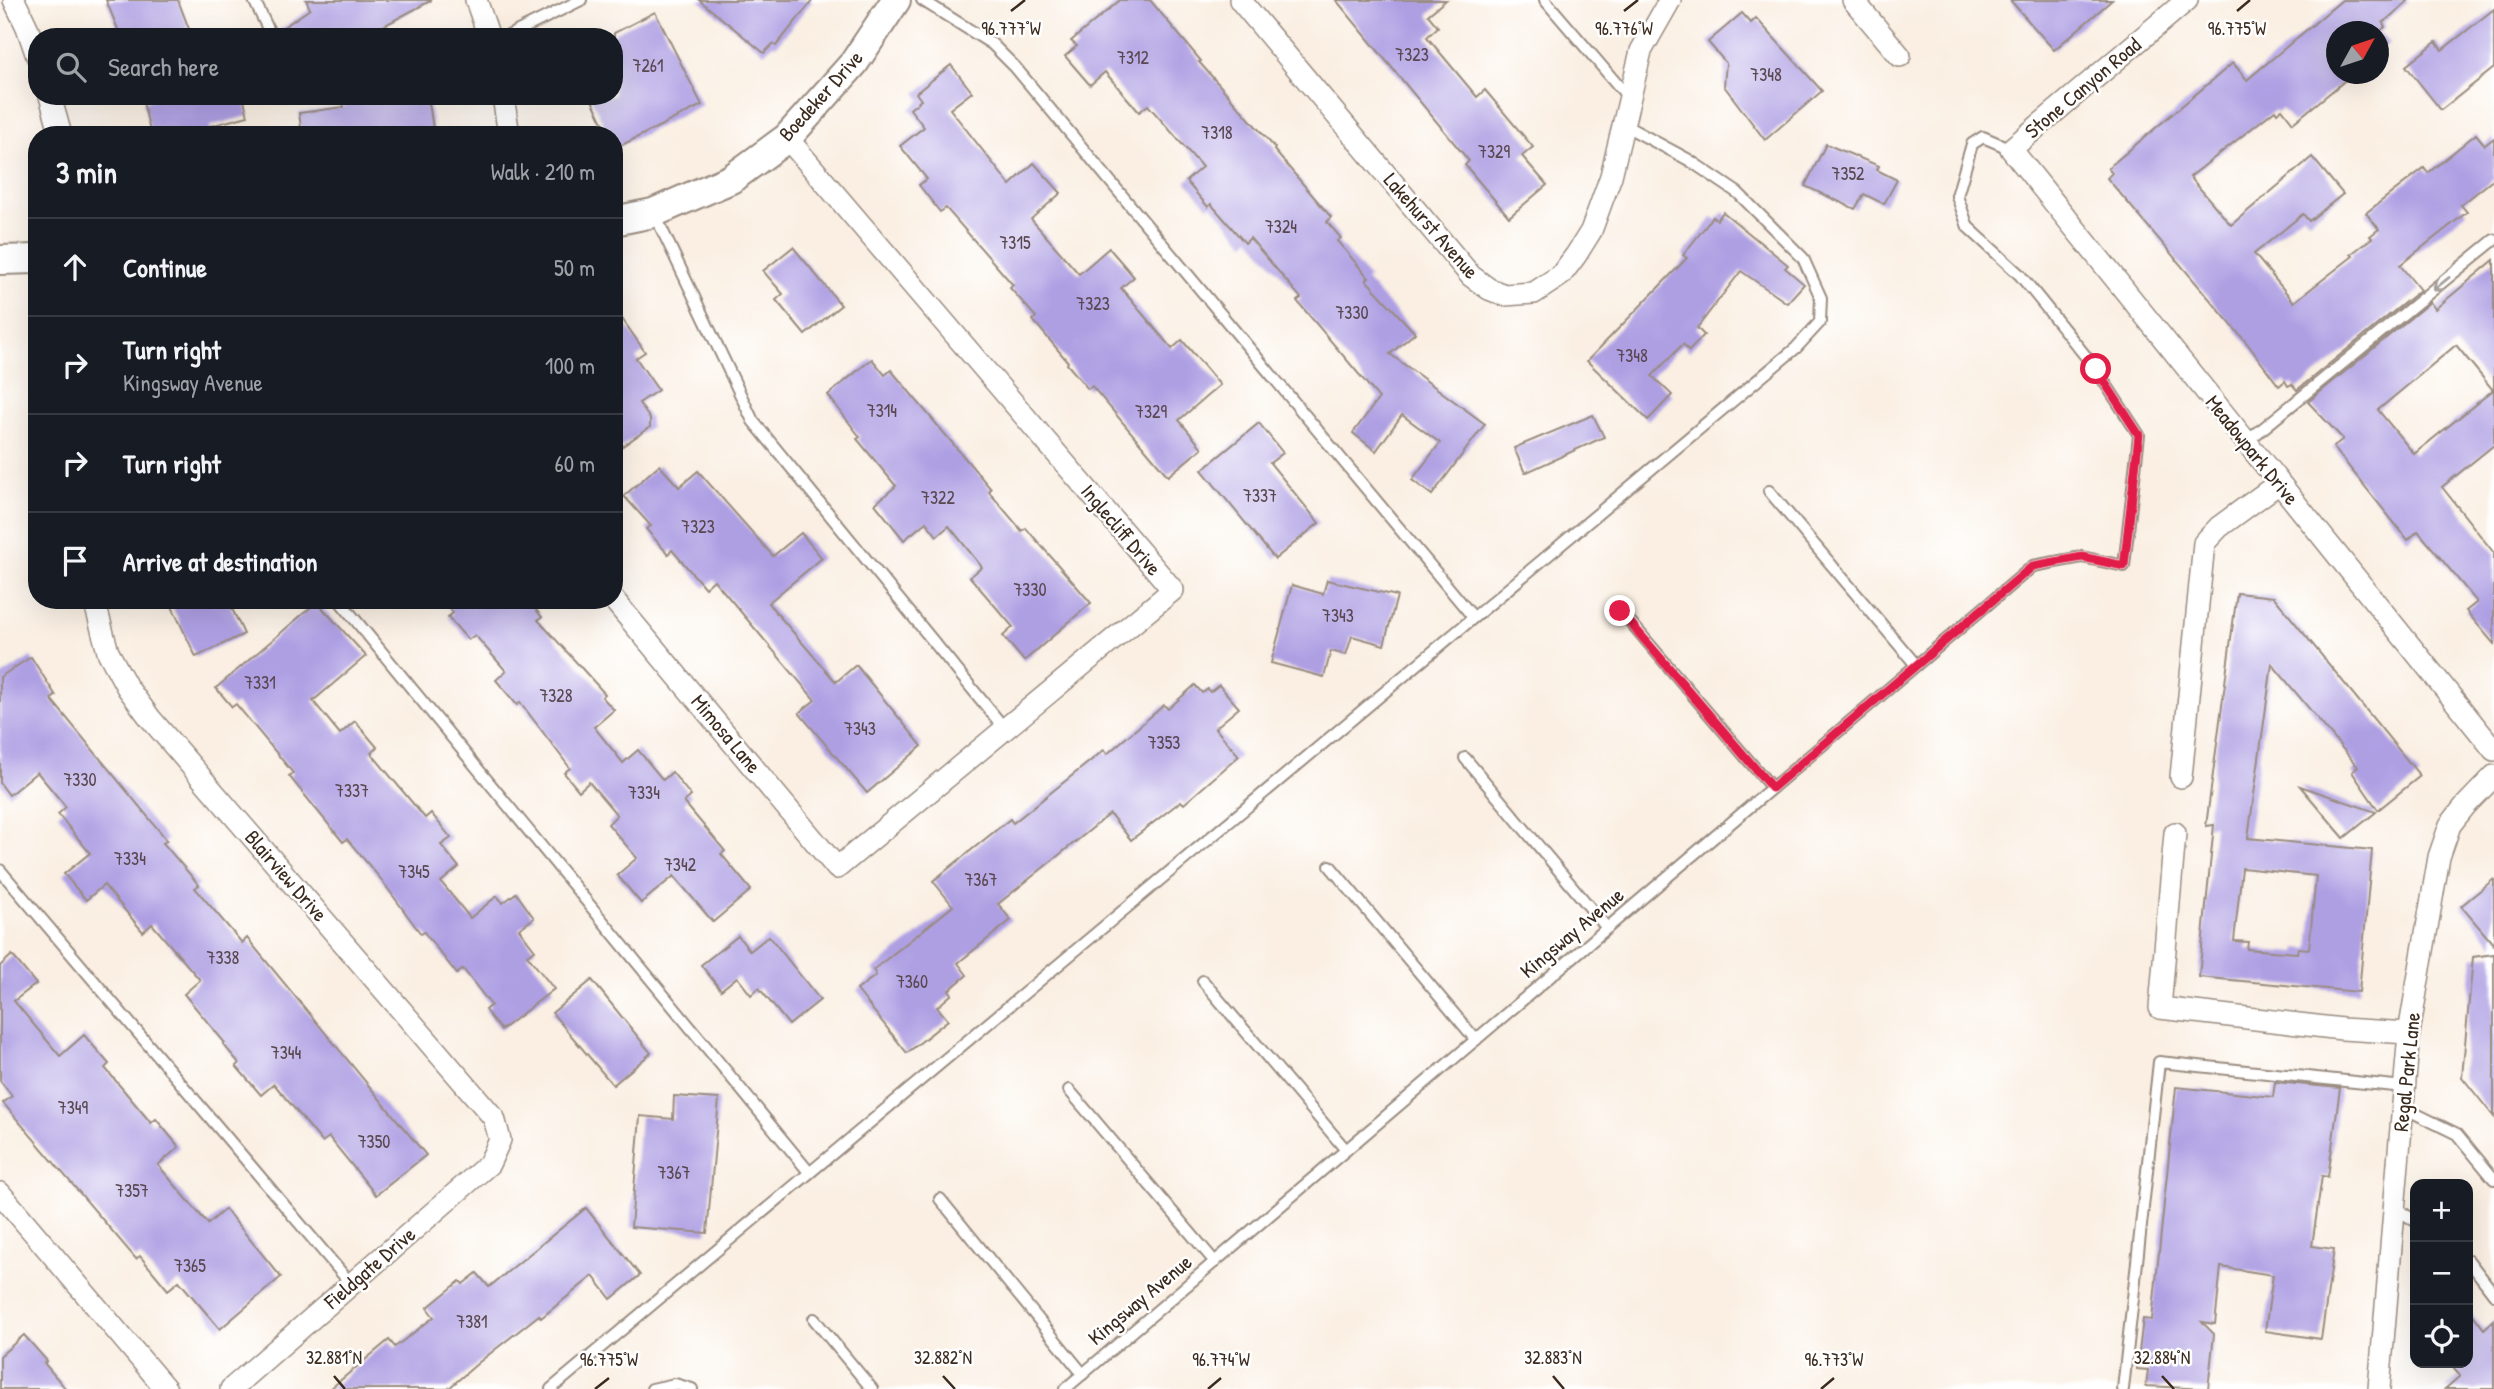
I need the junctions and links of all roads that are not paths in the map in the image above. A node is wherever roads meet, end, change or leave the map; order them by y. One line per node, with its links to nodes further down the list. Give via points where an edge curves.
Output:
1 (13, 0): 15 (street)
2 (254, 0): 12 (lane)
3 (476, 0): 13 (street)
4 (581, 0): 14 (lane)
5 (896, 0): 23 (street, Boedeker Drive, via 855,63)
6 (922, 0): 37 (lane, via 992,44 1015,67)
7 (1240, 0): 20 (street, Lakehurst Avenue, via 1472,276 1504,295 1534,293 1561,275 1576,255 1591,231)
8 (1545, 0): 17 (lane)
9 (1670, 0): 17 (street, Lakehurst Avenue, via 1641,51)
10 (1853, 0): 16 (street)
11 (2188, 0): 24 (street, Stone Canyon Road)
12 (268, 28)
13 (486, 28)
14 (524, 28)
15 (28, 30)
16 (1900, 56)
17 (1628, 97): 20 (street, Lakehurst Avenue)
18 (53, 105): 21 (street)
19 (504, 105): 22 (street)
20 (1624, 125): 37 (lane, via 1738,193 1803,258 1821,298 1820,322 1796,348)
21 (58, 126)
22 (508, 126)
23 (787, 138): 25 (street, Boedeker Drive, via 731,179); 39 (street, Inglecliff Drive, via 1172,590)
24 (2011, 149): 30 (street, Meadowpark Drive); 38 (lane, Kingsway Avenue, via 1983,137 1972,144 1957,196 1968,227 2020,275 2096,369 2139,435 2124,566 2082,557 2033,566)
25 (653, 213): 26 (street, Boedeker Drive); 39 (lane, via 753,421)
26 (623, 219)
27 (2494, 240): 30 (lane, one-way to 30)
28 (0, 260): 29 (street)
29 (28, 260)
30 (2245, 443): 31 (street, Meadowpark Drive)
31 (2279, 483): 40 (street, Meadowpark Drive); 43 (street, via 2204,543)
32 (1769, 491): 38 (lane)
33 (96, 609): 55 (street, Blairview Drive, via 108,652 127,687 494,1118)
34 (346, 609): 57 (lane)
35 (621, 609): 47 (street, Mimosa Lane)
36 (1620, 611): 44 (lane)
37 (1473, 617): 57 (lane)
38 (1916, 665): 44 (lane, Kingsway Avenue)
39 (1005, 729): 47 (street, Inglecliff Drive)
40 (2494, 750)
41 (1465, 758): 49 (lane)
42 (2494, 776): 51 (street, Regal Park Lane, via 2450,825 2439,857)
43 (2181, 777)
44 (1772, 788): 49 (lane, Kingsway Avenue)
45 (2175, 833): 51 (street, via 2160,1008 2342,1030)
46 (1330, 866): 52 (lane)
47 (837, 868)
48 (0, 870): 65 (lane)
49 (1607, 928): 52 (lane, Kingsway Avenue)
50 (1203, 981): 56 (lane)
51 (2409, 1033): 54 (street, Regal Park Lane)
52 (1476, 1040): 56 (lane, Kingsway Avenue)
53 (1069, 1090): 63 (lane)
54 (2403, 1097): 58 (lane, via 2457,1134); 61 (street, Regal Park Lane); 76 (lane, via 2159,1062)
55 (500, 1140): 65 (street, Fieldgate Drive, via 489,1164)
56 (1346, 1150): 63 (lane, Kingsway Avenue)
57 (809, 1172): 71 (lane)
58 (2494, 1179)
59 (0, 1193): 69 (street)
60 (940, 1199): 68 (lane)
61 (2394, 1207): 62 (lane); 77 (street, Regal Park Lane)
62 (2410, 1218)
63 (1215, 1262): 68 (lane, Kingsway Avenue)
64 (2473, 1267): 66 (lane)
65 (351, 1284): 70 (street, Fieldgate Drive)
66 (2494, 1293)
67 (814, 1319): 74 (lane)
68 (1083, 1374): 75 (lane, Kingsway Avenue)
69 (166, 1389)
70 (231, 1389)
71 (551, 1389)
72 (652, 1389): 73 (lane, via 675,1384)
73 (692, 1389)
74 (872, 1389)
75 (1065, 1389)
76 (2123, 1389)
77 (2379, 1389)

